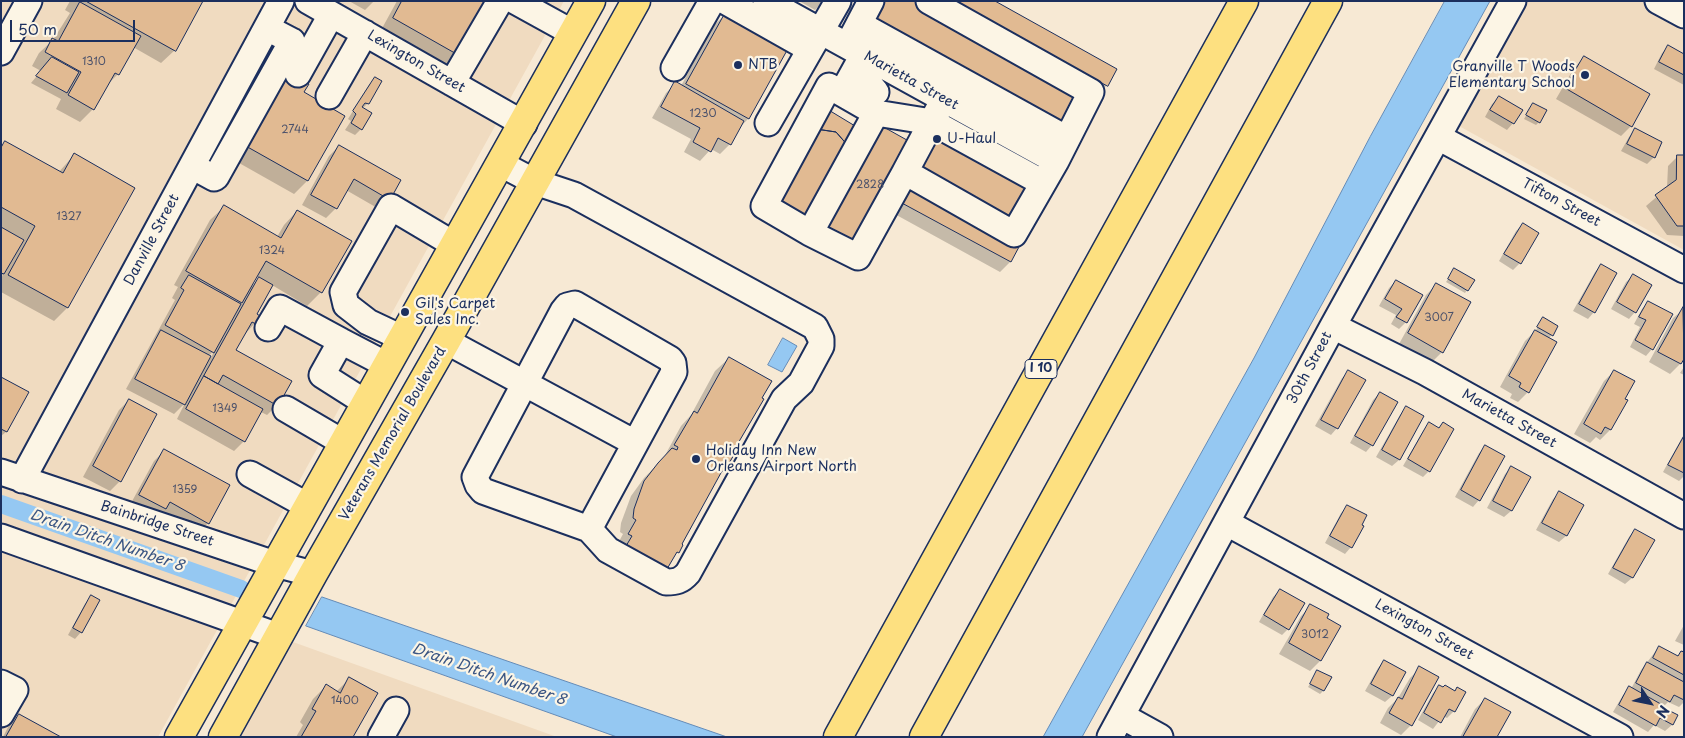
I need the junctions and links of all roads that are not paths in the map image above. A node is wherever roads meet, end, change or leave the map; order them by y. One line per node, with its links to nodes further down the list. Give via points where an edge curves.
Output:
1 (29, 1): 24 (street)
2 (281, 1): 58 (street, Danville Street, via 192,166)
3 (308, 1): 18 (street, Lexington Street)
4 (500, 1): 28 (street)
5 (515, 1): 22 (street)
6 (591, 1): 22 (main road)
7 (636, 1): 41 (main road, Veterans Memorial Boulevard)
8 (712, 1): 26 (street)
9 (725, 1): 23 (street)
10 (766, 1): 23 (street, Marietta Street)
11 (838, 1): 23 (street)
12 (872, 1): 20 (street)
13 (929, 1): 37 (street, via 1091,92)
14 (1244, 1): 75 (main road, I 10)
15 (1328, 1): 76 (main road)
16 (1513, 1): 36 (street, 30th Street)
17 (1658, 1): 19 (street)
18 (332, 15): 21 (street, Lexington Street); 27 (street)
19 (1684, 15)
20 (859, 24): 25 (street); 37 (street)
21 (365, 33): 28 (street, Lexington Street); 30 (street)
22 (573, 33): 35 (main road)
23 (815, 40): 25 (street, Marietta Street); 34 (street)
24 (1, 52)
25 (856, 56): 29 (street); 31 (street, Marietta Street); 32 (street)
26 (674, 68)
27 (298, 74)
28 (452, 83): 35 (street, Lexington Street)
29 (842, 94): 32 (street); 43 (street, via 829,86 764,206)
30 (329, 96)
31 (944, 100): 33 (street); 38 (street, Marietta Street)
32 (883, 105): 33 (street); 43 (street)
33 (932, 122): 40 (street); 42 (street)
34 (768, 123)
35 (524, 124): 39 (main road)
36 (1438, 137): 45 (street, Tifton Street); 46 (street, 30th Street)
37 (1067, 139): 38 (street)
38 (1056, 161): 42 (street)
39 (501, 164): 41 (street); 44 (main road)
40 (905, 172): 42 (street, via 1014,234); 43 (street, via 858,257)
41 (535, 182): 50 (main road, Veterans Memorial Boulevard); 62 (street, via 574,195 815,327 822,339 801,383 784,399 683,579 666,582 608,550)
42 (1043, 183)
43 (810, 233)
44 (455, 245): 48 (main road); 48 (street, via 391,207 343,292 346,304 368,322)
45 (1684, 270)
46 (1333, 326): 60 (street, Marietta Street, via 1425,372); 61 (street, 30th Street)
47 (268, 328): 49 (street, via 280,308)
48 (402, 338): 51 (main road)
49 (341, 341): 51 (street); 53 (street, via 322,375)
50 (446, 341): 52 (street); 65 (main road, Veterans Memorial Boulevard)
51 (387, 365): 53 (main road)
52 (525, 383): 56 (street); 56 (street, via 563,311 575,304 670,359 673,364 674,372); 62 (street, via 475,478 478,485 483,491)
53 (366, 403): 55 (main road)
54 (286, 409): 55 (street)
55 (344, 443): 59 (main road)
56 (635, 443): 62 (street)
57 (250, 474): 59 (street)
58 (12, 476): 64 (street, Bainbridge Street)
59 (308, 506): 64 (main road)
60 (1684, 516)
61 (1227, 523): 71 (street, 30th Street); 78 (street, Lexington Street)
62 (589, 529)
63 (1, 537): 66 (street)
64 (275, 564): 65 (street, Bainbridge Street); 66 (main road)
65 (312, 574): 67 (main road, Veterans Memorial Boulevard)
66 (242, 624): 67 (street); 72 (main road)
67 (278, 636): 73 (main road, Veterans Memorial Boulevard)
68 (1, 683): 70 (street, via 15,690)
69 (396, 710): 74 (street)
70 (1, 714)
71 (1116, 726): 77 (street)
72 (179, 737)
73 (223, 737)
74 (381, 737)
75 (838, 737)
76 (924, 737)
77 (1160, 737)
78 (1620, 737)

